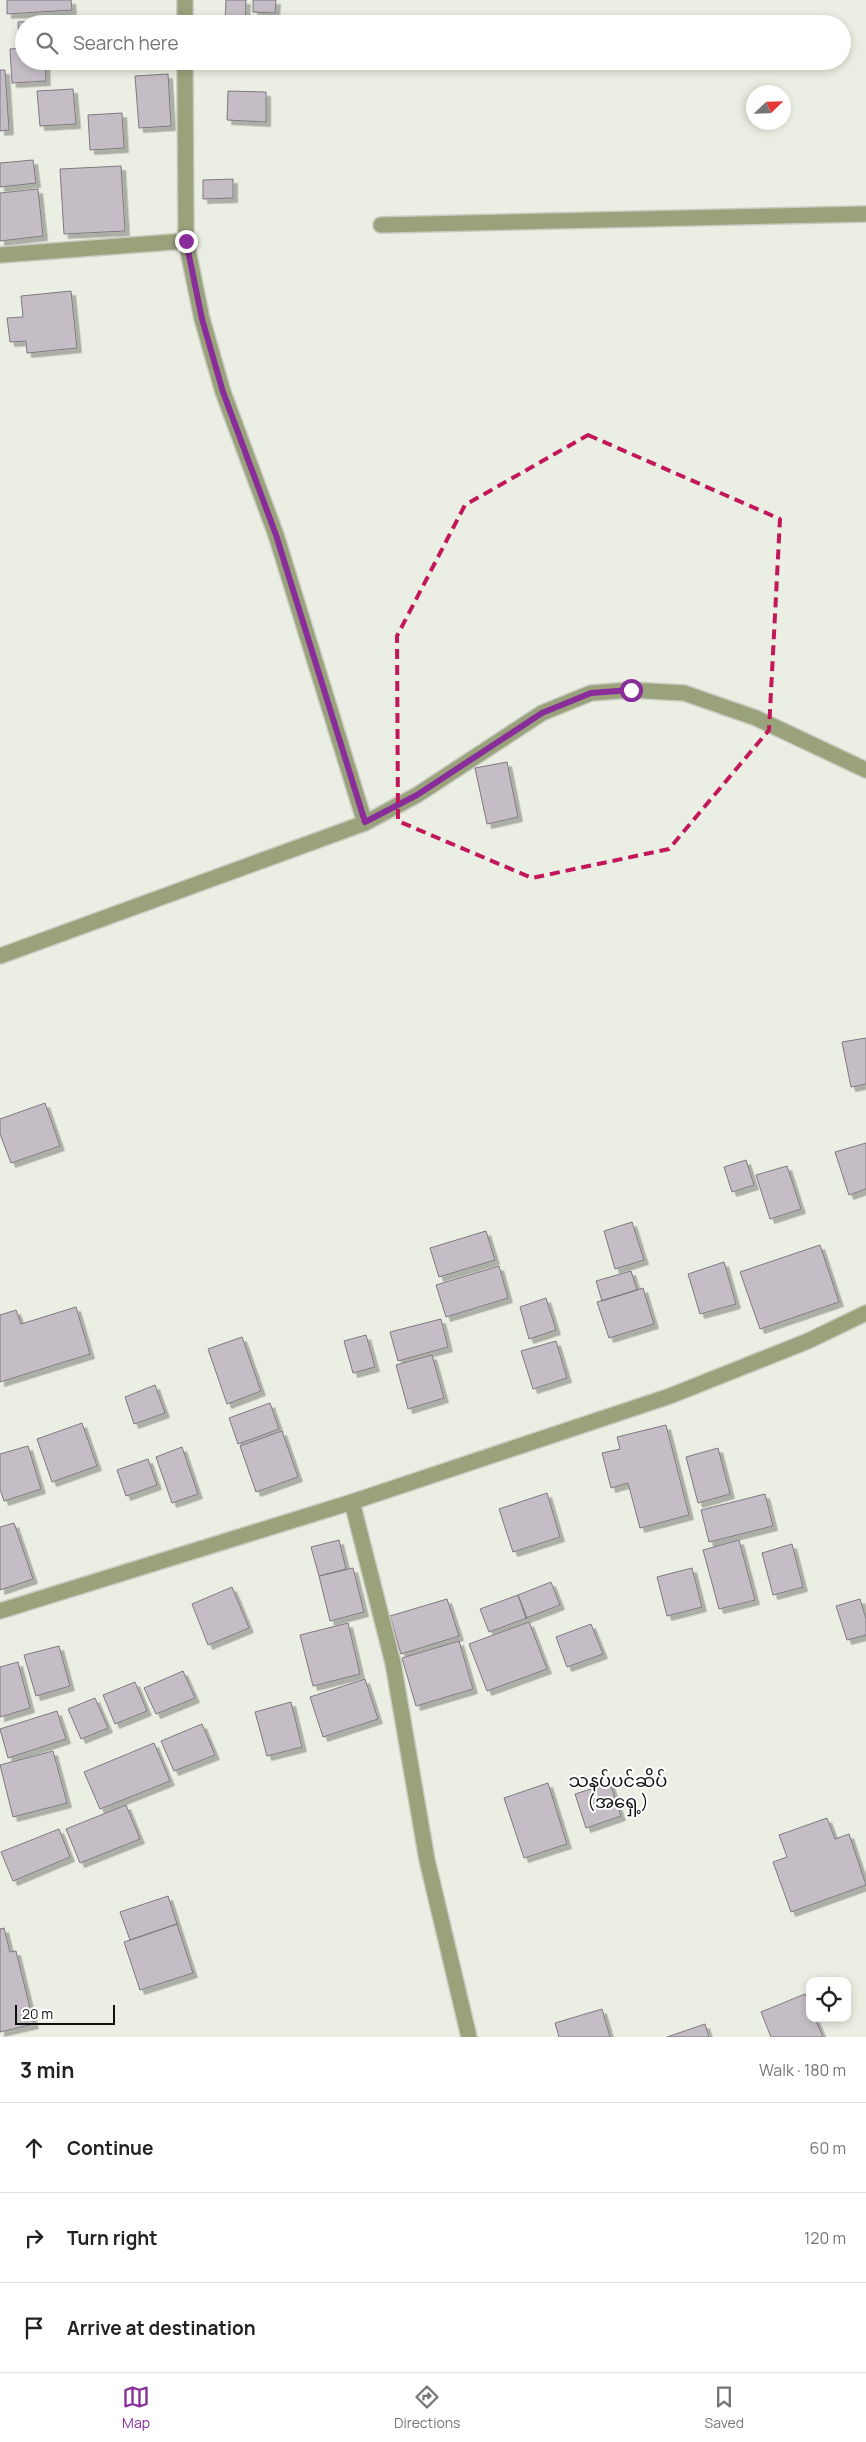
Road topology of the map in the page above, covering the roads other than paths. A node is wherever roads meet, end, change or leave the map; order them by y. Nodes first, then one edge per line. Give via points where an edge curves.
1 (185, 0) edge
2 (185, 15) edge
3 (185, 70) edge
4 (866, 214) edge
5 (381, 224) dead end
6 (186, 241) junction
7 (0, 255) edge
8 (866, 770) edge
9 (365, 822) junction
10 (0, 956) edge
11 (866, 1313) edge
12 (352, 1502) junction
13 (0, 1611) edge
14 (469, 2037) edge

1 - 2 street
3 - 6 street
4 - 5 street
6 - 7 street
6 - 9 street via 202,319 223,392 276,535
8 - 9 street via 756,718 684,694 631,690 591,693 542,713 417,795
9 - 10 street
11 - 12 street via 808,1341 670,1396
12 - 13 street
12 - 14 street via 393,1663 427,1860

